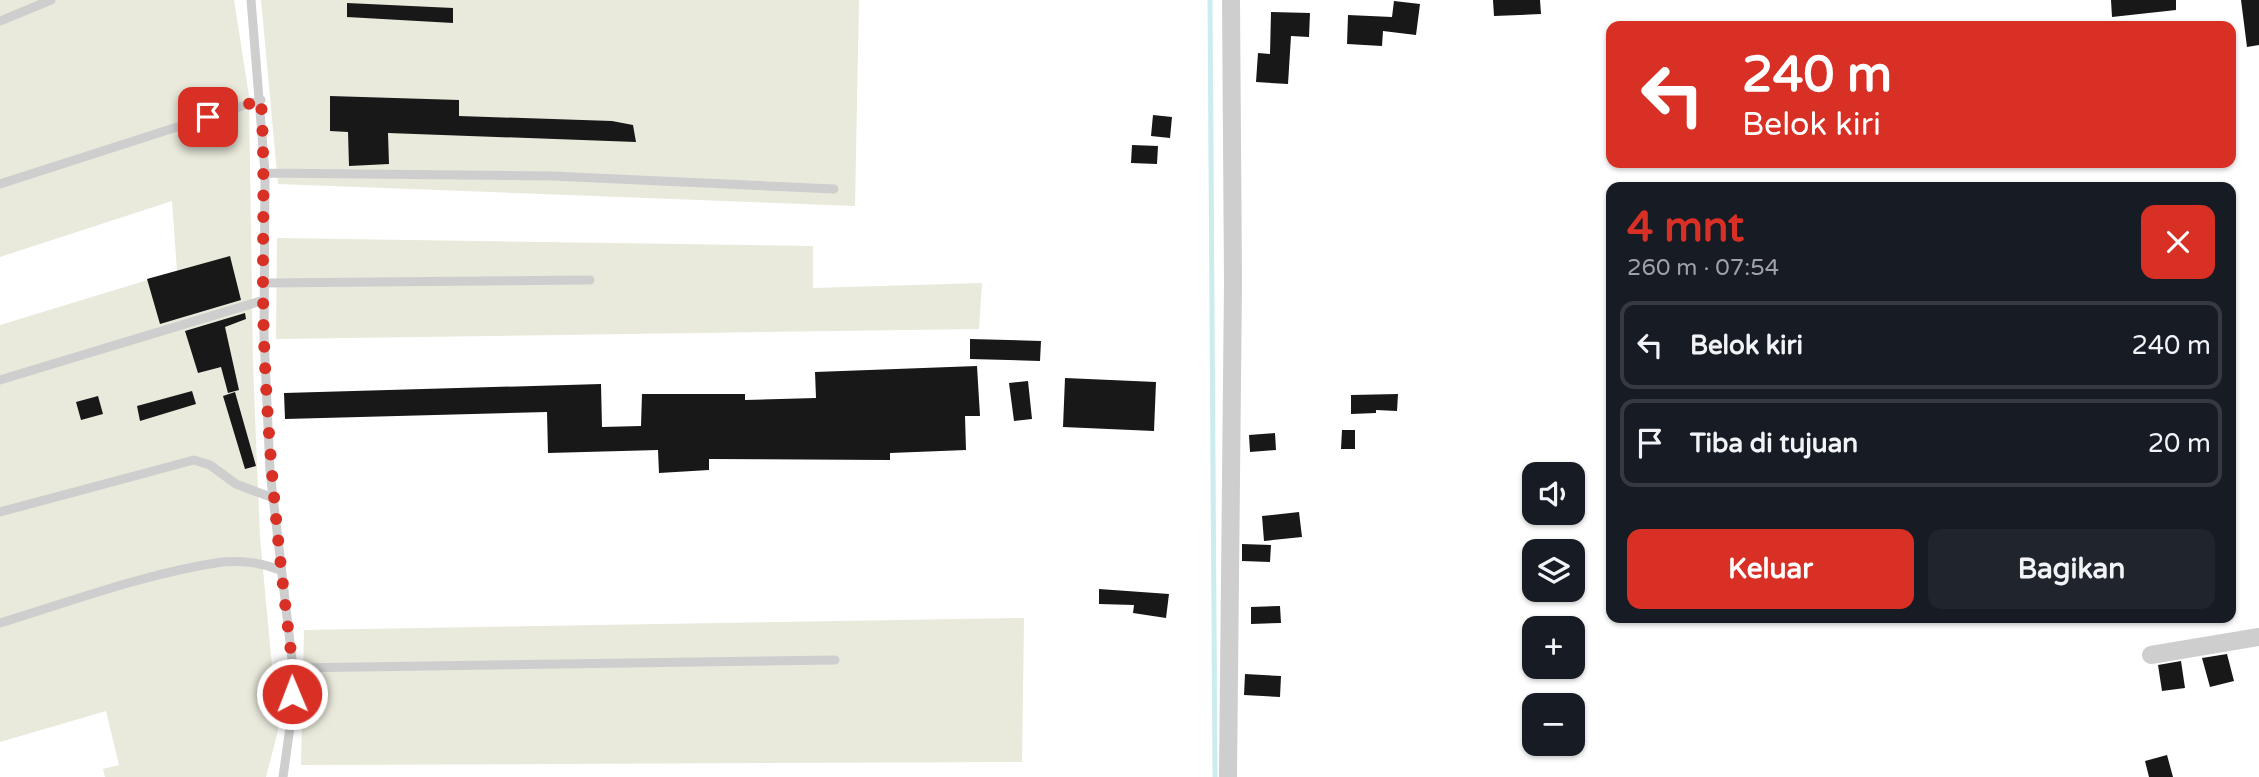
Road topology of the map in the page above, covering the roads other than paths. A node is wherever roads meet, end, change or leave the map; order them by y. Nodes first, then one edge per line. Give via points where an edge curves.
1 (51, 0) edge
2 (251, 0) edge
3 (1231, 0) edge
4 (0, 20) edge
5 (261, 100) junction
6 (265, 173) junction
7 (0, 184) edge
8 (834, 189) dead end
9 (590, 281) dead end
10 (265, 283) junction
11 (264, 300) junction
12 (0, 380) edge
13 (273, 498) junction
14 (0, 512) edge
15 (280, 570) junction
16 (0, 623) edge
17 (2259, 637) edge
18 (2151, 655) dead end
19 (835, 660) dead end
20 (293, 668) junction
21 (283, 777) edge
22 (1228, 777) edge

1 - 4 lane
2 - 5 lane
3 - 22 street
5 - 6 lane
5 - 7 lane
6 - 8 lane via 552,176
6 - 10 lane
9 - 10 lane
10 - 11 lane
11 - 12 lane
11 - 13 lane
13 - 14 lane via 194,460
13 - 15 lane
15 - 16 lane via 224,562
15 - 20 lane
17 - 18 street
19 - 20 lane
20 - 21 lane via 292,720

